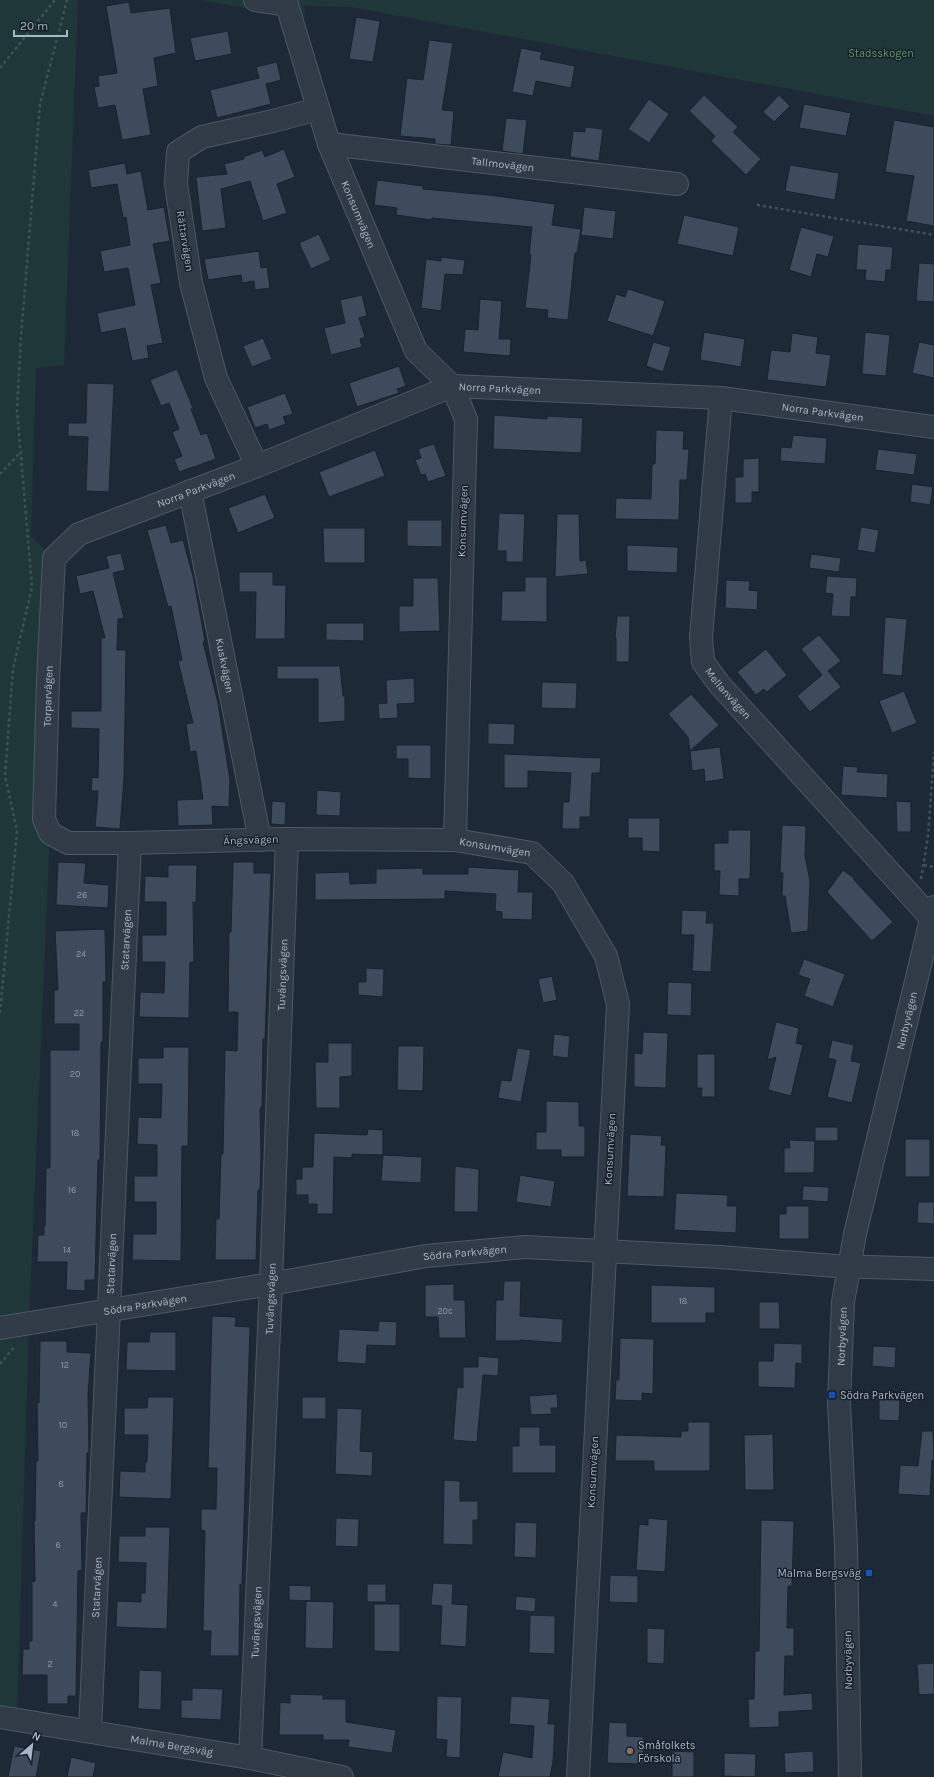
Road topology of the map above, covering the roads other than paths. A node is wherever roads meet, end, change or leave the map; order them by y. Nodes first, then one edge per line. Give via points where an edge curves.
1 (255, 0) edge
2 (318, 109) junction
3 (329, 144) junction
4 (677, 184) dead end
5 (452, 386) junction
6 (721, 398) junction
7 (934, 427) edge
8 (257, 466) junction
9 (190, 491) junction
10 (54, 558) joint
11 (50, 833) joint
12 (287, 839) junction
13 (260, 840) junction
14 (454, 840) junction
15 (130, 843) junction
16 (933, 913) edge
17 (605, 1250) junction
18 (848, 1267) junction
19 (934, 1269) edge
20 (271, 1284) junction
21 (109, 1310) junction
22 (0, 1328) edge
23 (0, 1717) edge
24 (90, 1731) junction
25 (250, 1758) junction
26 (342, 1777) edge
27 (578, 1777) edge
28 (850, 1777) edge

1 - 2 street, Konsumvägen via 287,5
2 - 3 street, Konsumvägen
2 - 8 street, Rättarvägen via 273,122 202,137 178,152 176,184 191,283 216,378
3 - 4 street, Tallmovägen
3 - 5 street, Konsumvägen via 416,351
5 - 6 street, Norra Parkvägen
5 - 8 street, Norra Parkvägen
5 - 14 street, Konsumvägen via 466,419
6 - 7 street, Norra Parkvägen
6 - 16 street, Mellanvägen via 701,637 703,662 729,695
8 - 9 street, Norra Parkvägen
9 - 10 street, Norra Parkvägen via 79,534
9 - 13 street, Kuskvägen
10 - 11 street, Torparvägen via 44,819
11 - 15 street, Ängsvägen via 68,843
12 - 13 street, Ängsvägen
12 - 14 street, Ängsvägen
12 - 20 street, Tuvängsvägen
13 - 15 street, Ängsvägen
14 - 17 street, Konsumvägen via 532,853 563,883 606,956 618,1004
15 - 21 street, Statarvägen
16 - 18 street, Norbyvägen
17 - 18 street, Södra Parkvägen
17 - 20 street, Södra Parkvägen via 526,1247 426,1256
17 - 27 street, Konsumvägen
18 - 19 street, Södra Parkvägen
18 - 28 street, Norbyvägen via 843,1302 839,1402 846,1546
20 - 21 street, Södra Parkvägen
20 - 25 street, Tuvängsvägen
21 - 22 street, Södra Parkvägen
21 - 24 street, Statarvägen
23 - 24 street, Malma Bergsväg
24 - 25 street, Malma Bergsväg
25 - 26 street, Malma Bergsväg

